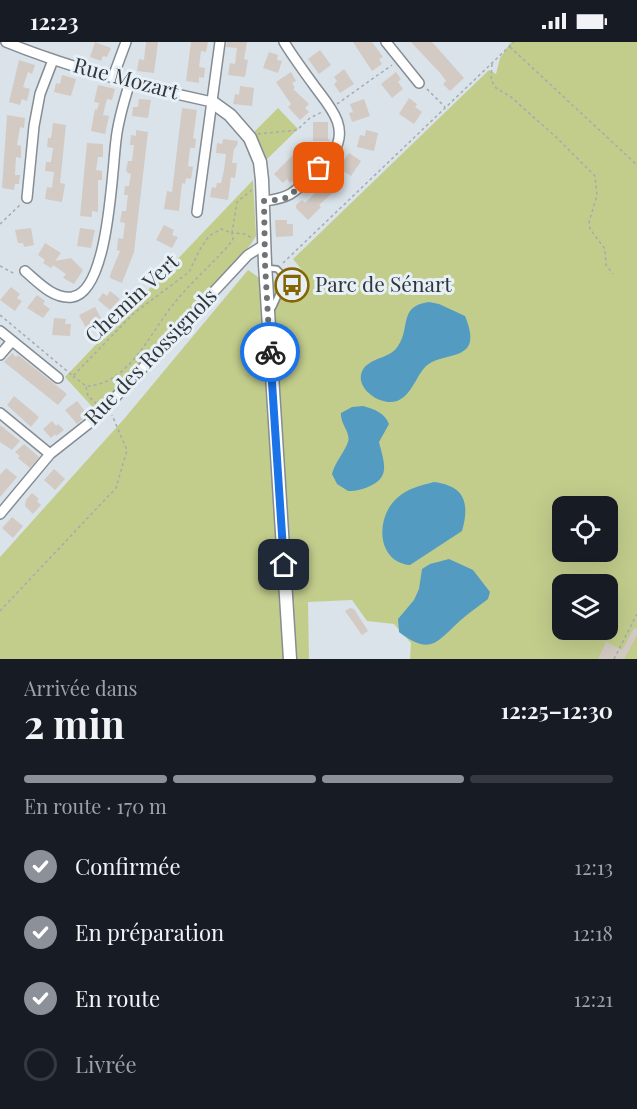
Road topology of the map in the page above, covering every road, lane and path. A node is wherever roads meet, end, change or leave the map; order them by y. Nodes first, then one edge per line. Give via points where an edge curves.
1 (6, 42) edge
2 (36, 42) edge
3 (126, 42) edge
4 (220, 42) edge
5 (285, 42) edge
6 (386, 42) edge
7 (514, 42) edge
8 (510, 46) junction
9 (32, 52) junction
10 (400, 59) junction
11 (53, 60) junction
12 (492, 63) junction
13 (113, 77) junction
14 (130, 82) junction
15 (419, 83) joint
16 (212, 102) junction
17 (332, 107) junction
18 (445, 107) junction
19 (249, 138) junction
20 (637, 165) edge
21 (262, 180) junction
22 (27, 198) joint
23 (264, 201) junction
24 (197, 212) dead end
25 (0, 224) edge
26 (232, 233) junction
27 (260, 242) junction
28 (248, 255) junction
29 (0, 266) edge
30 (269, 267) junction
31 (25, 271) joint
32 (613, 274) dead end
33 (0, 315) edge
34 (0, 331) edge
35 (12, 341) junction
36 (0, 355) edge
37 (73, 376) junction
38 (58, 378) dead end
39 (86, 386) junction
40 (106, 408) junction
41 (0, 413) edge
42 (50, 454) junction
43 (0, 514) edge
44 (0, 611) edge
45 (637, 614) edge
46 (290, 659) edge
47 (614, 659) edge

1 - 9 street, Rue Mozart
2 - 9 street
3 - 13 street
4 - 16 street
5 - 17 street
6 - 10 street
7 - 8 path
8 - 12 path
8 - 20 path
9 - 11 street, Rue Mozart
10 - 15 street
10 - 17 path
11 - 13 street, Rue Mozart
11 - 22 street via 40,94
12 - 18 path
12 - 32 path via 491,80 496,88 511,97 595,176 597,195 590,229 604,249 606,265
13 - 14 street, Rue Mozart
14 - 16 street, Rue Mozart
14 - 31 street via 116,138 111,200 94,279 85,291 63,297
15 - 18 path
16 - 19 street via 230,115
16 - 24 street
17 - 19 path via 297,130
17 - 23 street via 339,128 333,153 284,199
18 - 30 path
19 - 21 street via 260,162
21 - 23 street
21 - 26 path via 237,202
22 - 25 path
23 - 27 street
26 - 27 path
26 - 37 path, Chemin Vert via 221,229 209,236 189,272 133,314
26 - 39 path via 233,240 177,299 135,356 106,383
27 - 28 street, Rue des Rossignols
27 - 30 street
28 - 30 street
28 - 40 street, Rue des Rossignols
29 - 31 path via 15,274
30 - 46 street via 268,308
33 - 37 path
34 - 35 street
35 - 36 street
35 - 38 street
37 - 39 path
39 - 40 path via 88,396
40 - 42 street, Rue des Rossignols
40 - 44 path via 127,450 116,488
41 - 42 street
42 - 43 street, Rue des Rossignols
45 - 47 path

